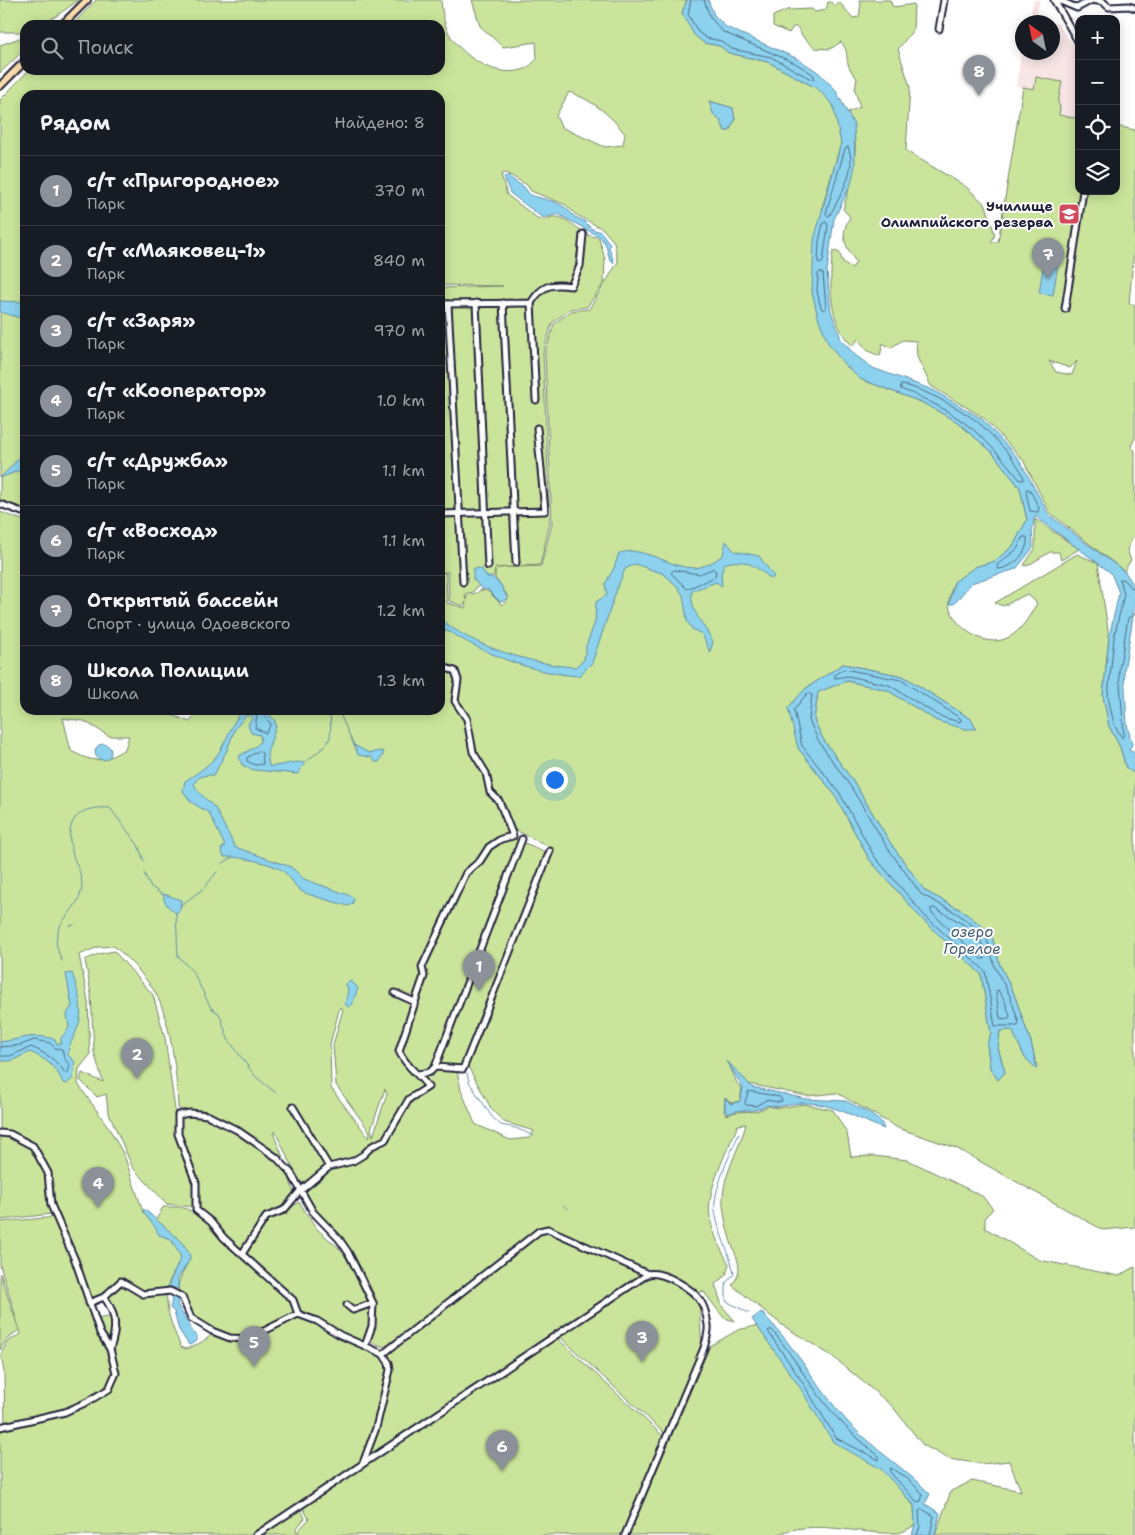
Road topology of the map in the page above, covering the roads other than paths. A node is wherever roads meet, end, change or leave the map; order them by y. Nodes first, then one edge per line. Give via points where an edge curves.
1 (87, 0) edge
2 (944, 0) edge
3 (1054, 0) edge
4 (1058, 0) edge
5 (1135, 8) edge
6 (67, 20) edge
7 (938, 28) dead end
8 (1075, 36) edge
9 (20, 67) edge
10 (0, 86) edge
11 (1082, 195) edge
12 (583, 234) dead end
13 (476, 303) junction
14 (503, 303) junction
15 (531, 303) junction
16 (448, 304) joint
17 (1065, 308) dead end
18 (536, 400) dead end
19 (537, 428) dead end
20 (0, 504) edge
21 (513, 510) junction
22 (20, 511) edge
23 (485, 511) junction
24 (458, 513) junction
25 (445, 514) edge
26 (516, 563) dead end
27 (488, 566) dead end
28 (463, 582) dead end
29 (445, 668) edge
30 (522, 839) dead end
31 (550, 851) dead end
32 (395, 993) dead end
33 (415, 1002) junction
34 (435, 1067) junction
35 (418, 1074) junction
36 (293, 1107) dead end
37 (0, 1132) edge
38 (330, 1167) junction
39 (300, 1192) junction
40 (242, 1254) junction
41 (648, 1274) junction
42 (104, 1297) junction
43 (89, 1303) junction
44 (373, 1303) junction
45 (347, 1305) dead end
46 (298, 1314) junction
47 (365, 1346) junction
48 (110, 1349) junction
49 (383, 1354) junction
50 (0, 1428) edge
51 (363, 1463) junction
52 (256, 1535) edge
53 (625, 1535) edge

1 - 6 main road
2 - 7 street
3 - 8 street
4 - 5 street via 1077,8 1092,0 1109,7
9 - 10 main road
11 - 17 street
12 - 15 street via 580,266 571,286 553,284 538,292
13 - 14 street
13 - 16 street
13 - 23 street
14 - 15 street
14 - 21 street
15 - 18 street
16 - 24 street
19 - 21 street via 544,510
20 - 22 street
21 - 23 street
21 - 26 street
23 - 24 street
23 - 27 street
24 - 25 street
24 - 28 street
29 - 33 street via 455,671 458,680 455,701 467,719 473,752 486,773 490,792 499,801 513,836 502,838 489,847 480,861 466,873 422,967 424,976
30 - 34 street
31 - 34 street via 463,1069
32 - 33 street
33 - 35 street via 399,1051 409,1069
34 - 35 street via 430,1072
35 - 38 street via 428,1087 409,1099 385,1140 353,1161
36 - 38 street
37 - 43 street via 33,1146 48,1173 51,1205
38 - 39 street
39 - 40 street via 284,1210 266,1217
39 - 40 street via 291,1173 276,1157 237,1130 207,1116 178,1115 178,1134 196,1183 196,1210
39 - 44 street via 317,1218 348,1252
40 - 46 street via 293,1300
41 - 49 street via 548,1228 539,1231
41 - 51 street
41 - 53 street via 670,1277 700,1300 709,1327 702,1356
42 - 43 street
42 - 46 street via 121,1281 143,1294 170,1291 182,1297 191,1318 230,1338 248,1339
42 - 48 street via 114,1312 114,1337
43 - 48 street
44 - 45 street via 352,1310
44 - 47 street via 372,1326
46 - 47 street
47 - 49 street
48 - 50 street via 116,1373 109,1389 65,1412
49 - 51 street via 390,1370 376,1428
51 - 52 street

